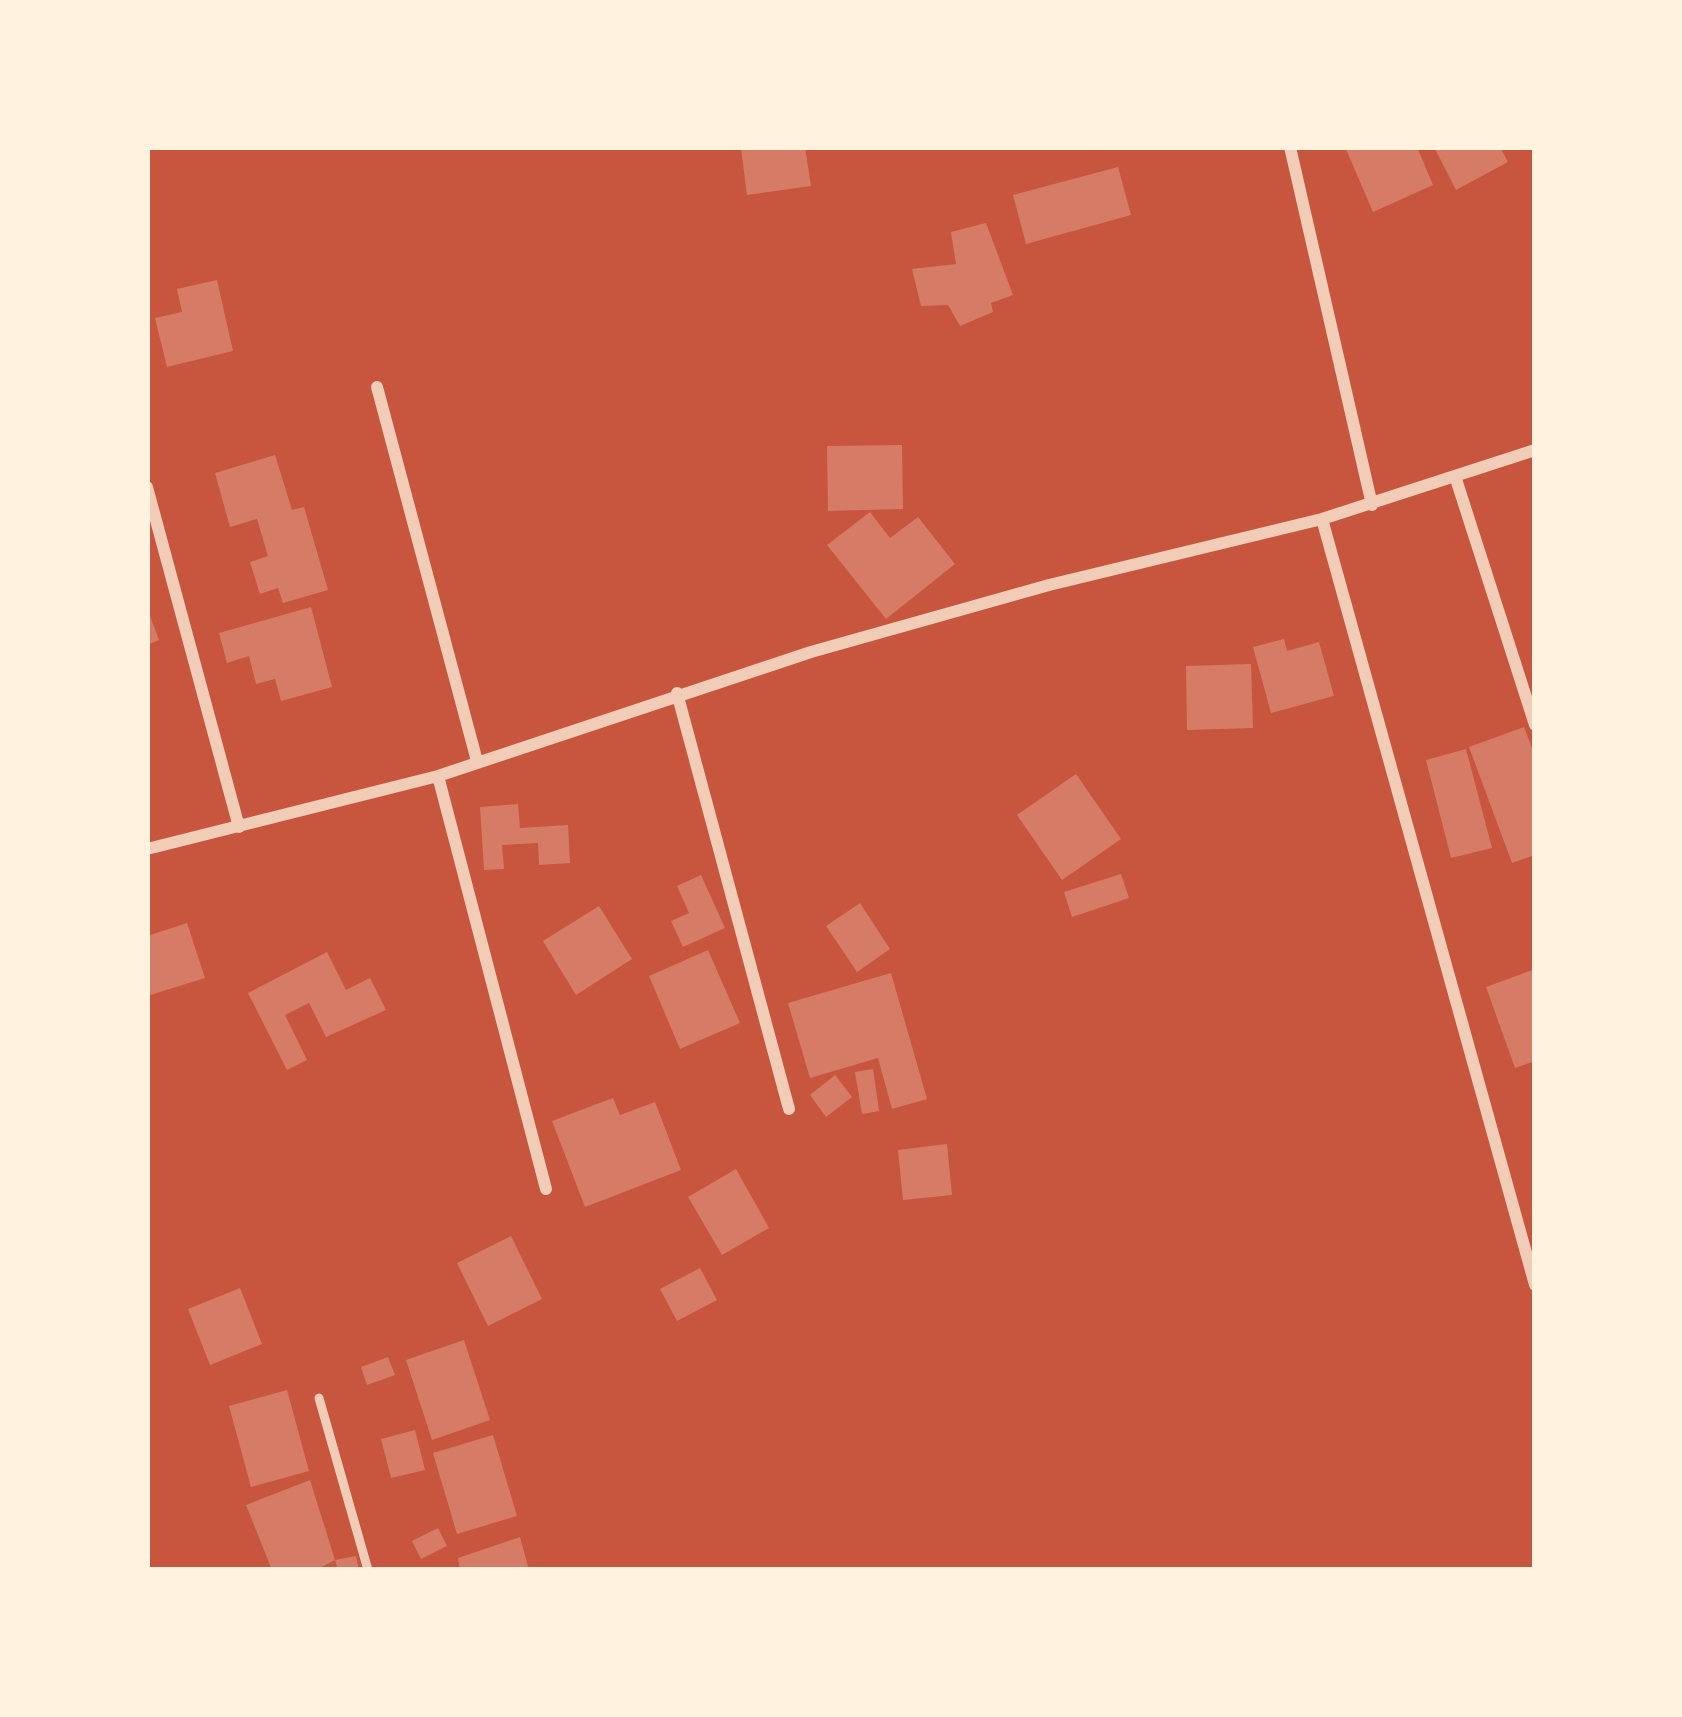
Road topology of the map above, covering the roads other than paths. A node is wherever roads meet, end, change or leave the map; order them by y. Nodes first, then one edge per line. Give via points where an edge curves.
1 (1290, 147) edge
2 (377, 386) dead end
3 (1535, 450) edge
4 (1455, 476) junction
5 (147, 487) edge
6 (1372, 505) junction
7 (1322, 519) junction
8 (677, 693) junction
9 (1535, 725) edge
10 (477, 761) junction
11 (438, 776) junction
12 (239, 827) junction
13 (147, 849) edge
14 (789, 1109) dead end
15 (546, 1189) dead end
16 (1535, 1286) edge
17 (319, 1398) dead end
18 (368, 1570) edge

1 - 6 street
2 - 10 street
3 - 4 street
4 - 6 street
4 - 9 street
5 - 12 street
6 - 7 street
7 - 8 street via 1049,585
7 - 16 street
8 - 10 street
8 - 14 street
10 - 11 street
11 - 12 street
11 - 15 street
12 - 13 street
17 - 18 lane

